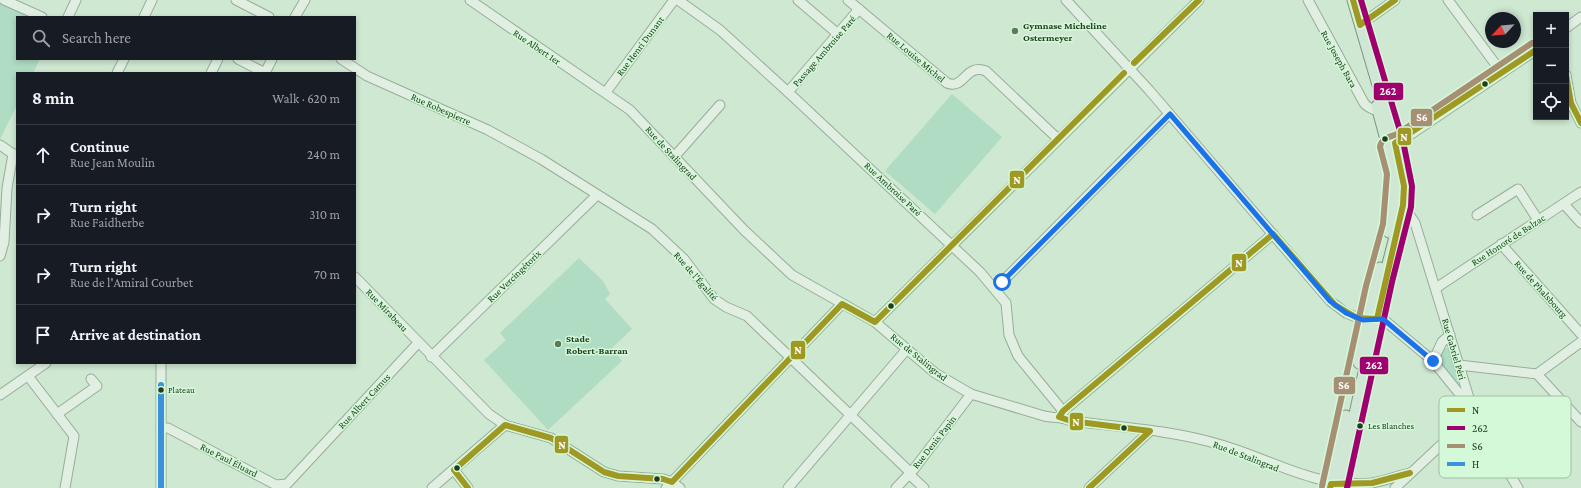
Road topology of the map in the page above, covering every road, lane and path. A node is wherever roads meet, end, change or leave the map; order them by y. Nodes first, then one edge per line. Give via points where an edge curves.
1 (4, 0) edge
2 (76, 0) edge
3 (152, 0) edge
4 (236, 0) edge
5 (304, 0) edge
6 (470, 0) edge
7 (674, 0) edge
8 (678, 0) edge
9 (798, 0) edge
10 (848, 0) edge
11 (1066, 0) edge
12 (1199, 0) edge
13 (1308, 0) edge
14 (1346, 0) edge
15 (1353, 0) edge
16 (1395, 0) edge
17 (1448, 0) edge
18 (859, 10) junction
19 (40, 16) edge
20 (68, 16) edge
21 (144, 16) edge
22 (267, 16) edge
23 (296, 16) edge
24 (1581, 18) edge
25 (1360, 25) junction
26 (1569, 26) edge
27 (838, 34) junction
28 (1533, 52) edge
29 (124, 60) edge
30 (218, 60) edge
31 (240, 60) edge
32 (272, 60) edge
33 (343, 60) edge
34 (1129, 68) junction
35 (118, 72) edge
36 (212, 72) edge
37 (263, 72) edge
38 (266, 72) edge
39 (1502, 73) junction
40 (1568, 84) edge
41 (606, 92) junction
42 (788, 92) junction
43 (720, 105) dead end
44 (1378, 111) junction
45 (1170, 114) junction
46 (1388, 118) junction
47 (1581, 122) edge
48 (1058, 139) junction
49 (0, 145) edge
50 (1392, 145) junction
51 (15, 154) edge
52 (675, 156) junction
53 (541, 159) joint
54 (1581, 192) edge
55 (597, 195) junction
56 (1399, 202) junction
57 (1564, 204) junction
58 (1478, 215) dead end
59 (1538, 220) junction
60 (1581, 223) edge
61 (1273, 234) junction
62 (1502, 244) junction
63 (951, 245) junction
64 (0, 256) edge
65 (356, 278) edge
66 (994, 287) junction
67 (1436, 288) junction
68 (842, 304) junction
69 (1372, 320) junction
70 (875, 322) junction
71 (1581, 334) edge
72 (1450, 335) junction
73 (418, 342) junction
74 (1581, 342) edge
75 (907, 349) junction
76 (431, 357) junction
77 (790, 358) junction
78 (1433, 361) junction
79 (45, 364) edge
80 (161, 364) edge
81 (1459, 365) junction
82 (1537, 374) junction
83 (28, 376) junction
84 (91, 379) dead end
85 (971, 394) junction
86 (0, 395) edge
87 (1466, 396) edge
88 (1468, 396) edge
89 (1557, 396) edge
90 (1571, 411) edge
91 (57, 414) junction
92 (1061, 414) junction
93 (850, 415) junction
94 (1581, 422) edge
95 (505, 425) junction
96 (161, 428) junction
97 (1150, 431) junction
98 (1439, 446) edge
99 (310, 459) joint
100 (454, 470) junction
101 (910, 473) junction
102 (1410, 473) junction
103 (1512, 478) edge
104 (669, 485) edge
105 (1335, 486) edge
106 (65, 488) edge
107 (161, 488) edge
108 (432, 488) edge
109 (468, 488) edge
110 (680, 488) edge
111 (788, 488) edge
112 (896, 488) edge
113 (924, 488) edge
114 (1089, 488) edge
115 (1395, 488) edge
116 (1518, 488) edge

1 - 19 street
2 - 20 street
3 - 21 street
4 - 22 street
5 - 23 street
6 - 41 street, Rue Albert 1er
7 - 41 street, Rue Henri Dunant
8 - 42 street, Rue Ambroise Paré via 720,30
9 - 27 street
10 - 18 street, Rue Louise Michel
11 - 34 street
12 - 34 street
13 - 44 street, Rue Joseph Bara via 1367,108
14 - 44 main road
15 - 25 main road
16 - 25 street
17 - 39 street
18 - 27 street, Passage Ambroise Paré
18 - 48 street, Rue Louise Michel via 947,83 958,84 975,69 986,71
24 - 26 street
25 - 46 main road
27 - 42 street, Passage Ambroise Paré
28 - 39 street
29 - 35 street
30 - 36 street
31 - 37 street
32 - 38 street
33 - 53 street, Rue Robespierre via 367,76 488,130
34 - 45 street
34 - 48 street
39 - 50 street
40 - 47 street via 1571,104
41 - 52 street, Rue de Stalingrad via 630,110
42 - 63 street, Rue Ambroise Paré
43 - 52 street
44 - 46 street, Rue Joseph Bara
44 - 50 main road
45 - 61 street
45 - 66 street via 1002,282
46 - 50 main road
48 - 63 street
49 - 51 street
50 - 56 main road via 1404,186
51 - 64 street via 7,188 4,242
52 - 68 street, Rue de Stalingrad via 771,257 792,275
53 - 55 street, Rue de l'Égalité
54 - 57 street, Rue Honoré de Balzac
55 - 76 street, Rue Vercingétorix
55 - 77 street, Rue de l'Égalité via 652,229 684,259 714,299 747,316
56 - 67 street, Rue Gabriel Péri via 1416,223
56 - 69 main road
57 - 59 street, Rue Honoré de Balzac
57 - 60 street
58 - 59 street via 1518,189
59 - 62 street, Rue Honoré de Balzac
61 - 69 street via 1330,301 1346,313 1363,320
61 - 92 street
62 - 67 street, Rue Honoré de Balzac
62 - 71 street, Rue de Phalsbourg
63 - 66 street, Rue Ambroise Paré
63 - 70 street
65 - 73 street, Rue Mirabeau
66 - 92 street, Rue Ambroise Paré via 1006,304 1009,334 1018,356
67 - 72 street, Rue Gabriel Péri
68 - 70 street, Rue de Stalingrad
68 - 77 street
69 - 78 street via 1383,319
69 - 105 main road via 1351,428
70 - 75 street, Rue de Stalingrad
72 - 78 street via 1442,342
72 - 81 street, Rue Gabriel Péri
73 - 76 street, Rue Mirabeau
73 - 99 street, Rue Albert Camus
74 - 82 street
75 - 85 street, Rue de Stalingrad via 935,373
75 - 93 street
76 - 95 street, Rue Mirabeau via 488,414
77 - 93 street, Rue de l'Égalité
77 - 104 street
78 - 87 street via 1458,392
79 - 83 street
80 - 96 street
81 - 82 street
81 - 88 street, Rue Gabriel Péri
82 - 89 street
83 - 86 street
83 - 91 street
84 - 91 street via 97,386
85 - 92 street, Rue de Stalingrad via 1044,416 1054,418
85 - 101 street, Rue Denis Papin
90 - 94 street
91 - 106 street via 74,436
92 - 97 street, Rue de Stalingrad via 1071,421
93 - 101 street, Rue de l'Égalité
93 - 111 street
95 - 100 street
95 - 104 street, Rue Mirabeau via 551,438 604,472 618,476 663,479
96 - 99 street, Rue Paul Éluard via 168,428 276,485 287,484
96 - 107 street
97 - 105 street, Rue de Stalingrad via 1181,434 1218,444 1298,476
97 - 114 street
98 - 102 street
100 - 108 street
100 - 109 street
101 - 112 street, Rue Denis Papin
101 - 113 street, Rue de l'Égalité
102 - 105 street, Rue de Stalingrad via 1372,483
102 - 115 street
103 - 116 street, Rue Gabriel Péri
104 - 110 street

